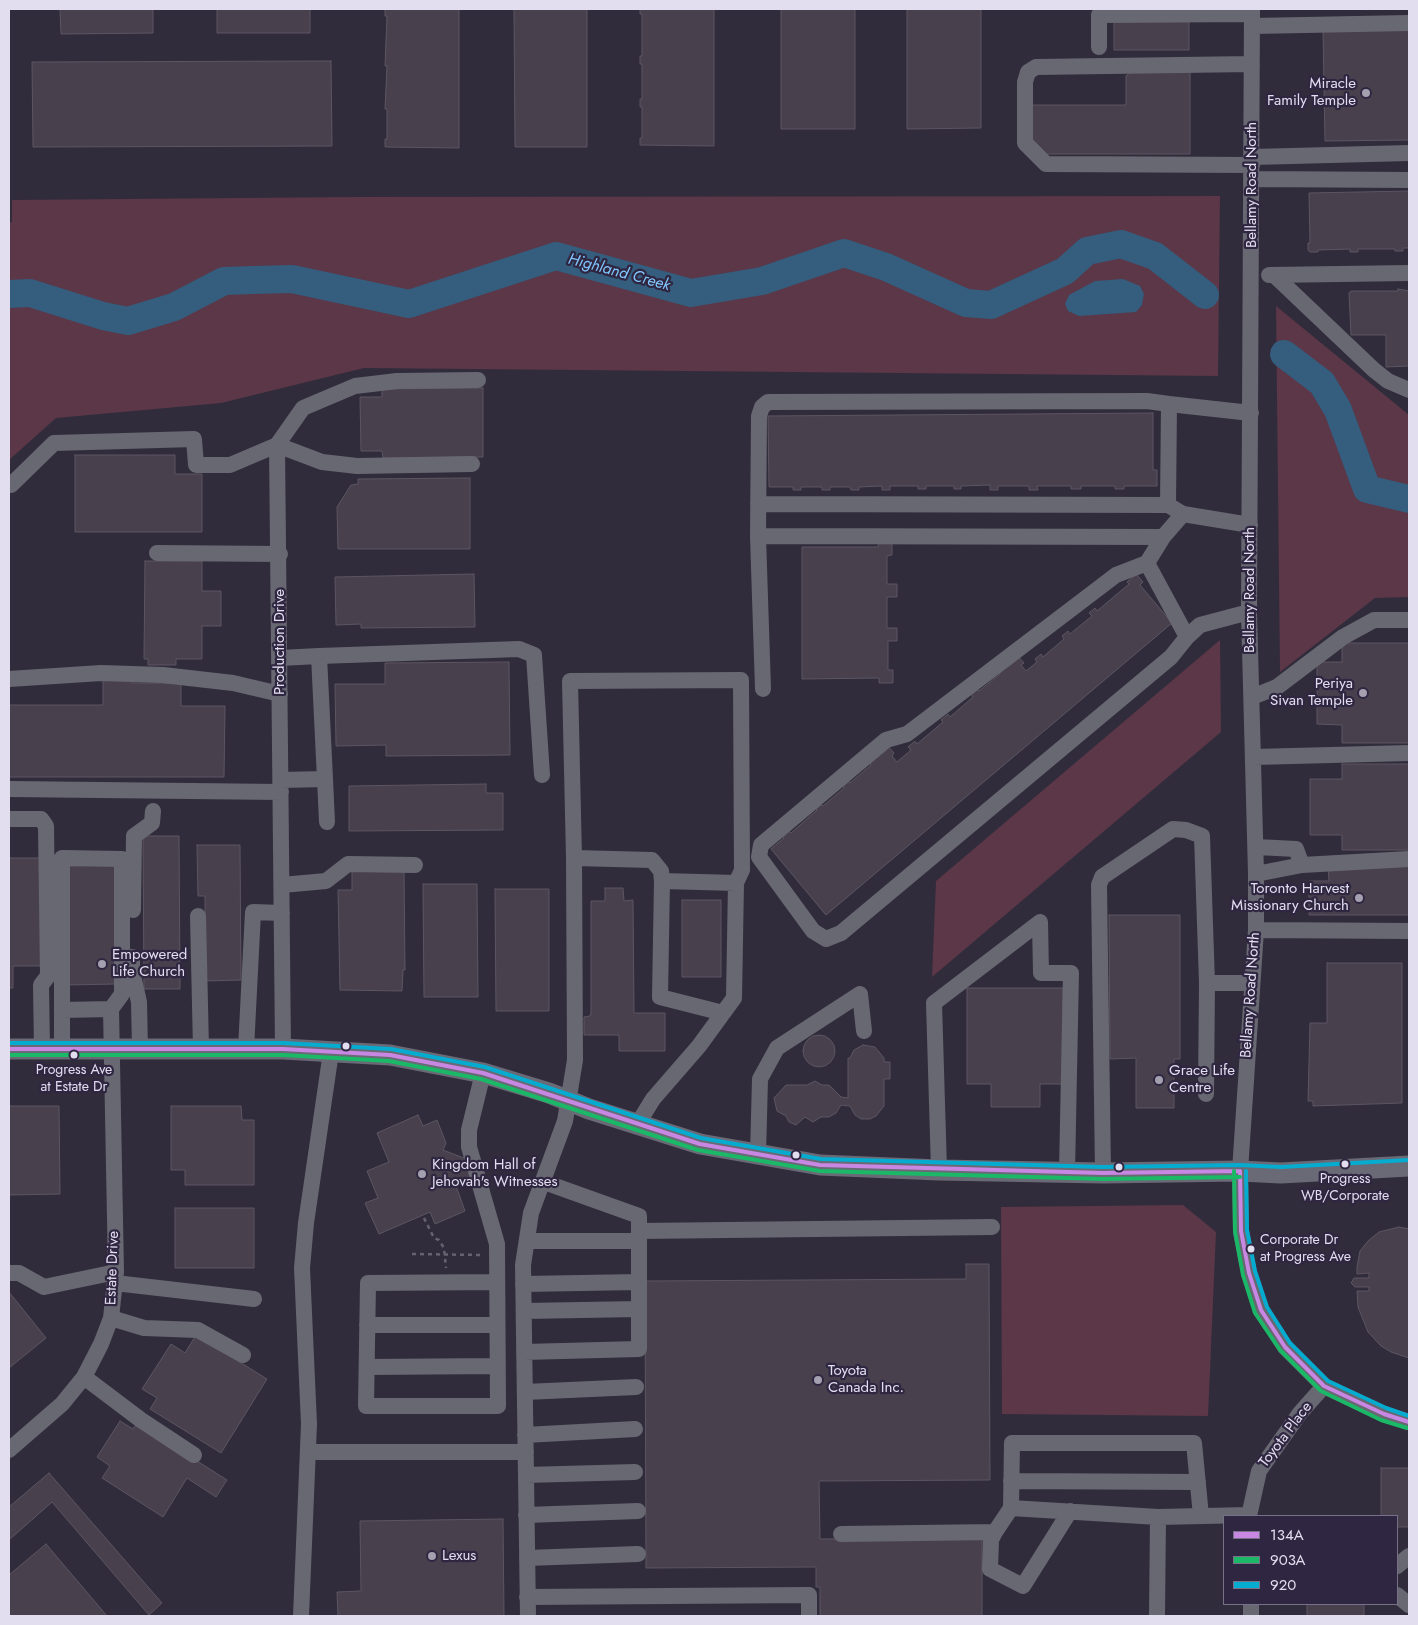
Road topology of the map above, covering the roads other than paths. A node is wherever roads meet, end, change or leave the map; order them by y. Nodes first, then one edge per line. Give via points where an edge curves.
1 (1252, 16) edge
2 (1409, 23) edge
3 (1098, 47) dead end
4 (1252, 64) junction
5 (1409, 153) edge
6 (1252, 167) junction
7 (1409, 180) edge
8 (1409, 273) edge
9 (1274, 275) junction
10 (1251, 276) junction
11 (478, 380) dead end
12 (1409, 390) edge
13 (1169, 404) junction
14 (1250, 413) junction
15 (278, 445) junction
16 (472, 464) dead end
17 (10, 485) dead end
18 (758, 504) junction
19 (1168, 505) junction
20 (1183, 514) junction
21 (1250, 525) junction
22 (758, 536) junction
23 (1163, 537) junction
24 (157, 553) dead end
25 (280, 554) junction
26 (1147, 563) junction
27 (1249, 612) junction
28 (1409, 620) edge
29 (1187, 637) junction
30 (320, 656) junction
31 (280, 658) junction
32 (9, 679) edge
33 (763, 688) dead end
34 (280, 694) junction
35 (1252, 697) junction
36 (1409, 753) edge
37 (1254, 757) junction
38 (542, 775) dead end
39 (325, 779) junction
40 (281, 786) junction
41 (9, 789) edge
42 (153, 811) dead end
43 (9, 819) edge
44 (327, 822) dead end
45 (1257, 847) junction
46 (574, 858) junction
47 (1409, 859) edge
48 (414, 865) dead end
49 (1302, 865) junction
50 (1256, 874) junction
51 (662, 880) junction
52 (736, 882) junction
53 (282, 885) junction
54 (282, 913) junction
55 (198, 916) dead end
56 (1256, 930) junction
57 (1409, 931) edge
58 (1207, 983) junction
59 (1252, 984) junction
60 (111, 1009) junction
61 (62, 1010) junction
62 (723, 1013) junction
63 (864, 1031) dead end
64 (9, 1048) edge
65 (52, 1049) junction
66 (113, 1049) junction
67 (140, 1049) junction
68 (201, 1049) junction
69 (246, 1049) junction
70 (283, 1049) junction
71 (331, 1052) junction
72 (483, 1073) junction
73 (1206, 1094) dead end
74 (570, 1101) junction
75 (637, 1125) junction
76 (758, 1155) junction
77 (1409, 1166) edge
78 (939, 1170) junction
79 (1240, 1171) junction
80 (1067, 1172) junction
81 (1103, 1173) junction
82 (544, 1182) junction
83 (992, 1227) dead end
84 (639, 1236) junction
85 (527, 1241) junction
86 (9, 1273) edge
87 (115, 1278) junction
88 (497, 1282) junction
89 (639, 1282) junction
90 (524, 1284) junction
91 (254, 1299) dead end
92 (639, 1309) junction
93 (524, 1311) junction
94 (111, 1318) junction
95 (367, 1325) junction
96 (497, 1325) junction
97 (524, 1352) junction
98 (243, 1355) dead end
99 (497, 1366) junction
100 (367, 1367) junction
101 (84, 1377) junction
102 (1324, 1386) junction
103 (636, 1387) dead end
104 (525, 1392) junction
105 (1409, 1422) edge
106 (635, 1429) dead end
107 (525, 1435) junction
108 (9, 1450) edge
109 (308, 1452) junction
110 (526, 1452) junction
111 (194, 1455) dead end
112 (635, 1472) dead end
113 (526, 1475) junction
114 (1011, 1481) junction
115 (1198, 1482) junction
116 (1010, 1508) junction
117 (638, 1511) dead end
118 (1070, 1511) junction
119 (526, 1515) junction
120 (1249, 1515) edge
121 (1201, 1516) junction
122 (1223, 1516) edge
123 (1158, 1517) junction
124 (995, 1532) junction
125 (841, 1534) dead end
126 (638, 1554) dead end
127 (1409, 1556) edge
128 (527, 1558) junction
129 (1398, 1565) edge
130 (1398, 1596) edge
131 (528, 1597) junction
132 (1409, 1605) edge
133 (301, 1616) edge
134 (528, 1616) edge
135 (809, 1616) edge
136 (1157, 1616) edge

1 - 2 street
1 - 3 street via 1099,15
1 - 4 street, Bellamy Road North
4 - 6 street, Bellamy Road North
4 - 6 street via 1036,66 1026,77 1025,143 1046,164
5 - 6 street
6 - 7 street
6 - 10 street, Bellamy Road North
8 - 9 street
9 - 10 street
9 - 12 street via 1374,370 1388,381
10 - 14 street, Bellamy Road North
11 - 15 street via 397,381 355,386 303,408
13 - 14 street
13 - 18 street via 1147,401 768,402 759,416
13 - 19 street
14 - 21 street, Bellamy Road North
15 - 16 street via 322,462 357,466
15 - 17 street via 230,465 196,465 194,439 54,443
15 - 25 street, Production Drive
18 - 19 street
18 - 22 street
19 - 20 street
20 - 21 street
20 - 23 street
21 - 27 street, Bellamy Road North
22 - 23 street
22 - 33 street
23 - 26 street
24 - 25 street
25 - 31 street, Production Drive
26 - 29 street
26 - 29 street via 1116,575 907,734 886,740 761,844 759,857 813,931 826,940 841,933 1171,657
27 - 29 street via 1200,625
27 - 35 street, Bellamy Road North
28 - 35 street via 1374,620 1343,637 1277,687
30 - 31 street
30 - 38 street via 518,648 534,654
30 - 39 street
31 - 34 street, Production Drive
32 - 34 street via 101,673 163,675 232,683
34 - 40 street, Production Drive
35 - 37 street, Bellamy Road North
36 - 37 street
37 - 45 street, Bellamy Road North
39 - 40 street
39 - 44 street
40 - 41 street
40 - 53 street, Production Drive
42 - 67 street via 152,824 134,836 132,971 139,1002
43 - 65 street via 41,819 46,826 48,976 41,985
45 - 49 street via 1296,849
45 - 50 street, Bellamy Road North
46 - 51 street via 652,860 661,871
46 - 52 street via 570,681 741,680 742,870
46 - 74 street via 575,1060
47 - 49 street
48 - 53 street via 348,864 326,881
49 - 50 street
50 - 56 street, Bellamy Road North
51 - 52 street
51 - 62 street via 660,997
52 - 62 street via 734,998
53 - 54 street, Production Drive
54 - 69 street via 252,912
54 - 70 street, Production Drive
55 - 68 street
56 - 57 street
56 - 59 street, Bellamy Road North
58 - 59 street
58 - 73 street
58 - 81 street via 1202,836 1173,829 1102,877 1100,885
59 - 79 street, Bellamy Road North
60 - 61 street
60 - 61 street via 122,994 122,859 62,858
60 - 66 street, Estate Drive
61 - 65 street
62 - 75 street via 653,1099
63 - 76 street via 860,994 777,1048 760,1079
64 - 65 main road
65 - 66 main road
66 - 67 main road
66 - 87 street, Estate Drive
67 - 68 main road
68 - 69 main road
69 - 70 main road
70 - 71 main road
71 - 72 main road via 390,1055
71 - 109 street via 302,1268
72 - 74 main road
72 - 88 street via 469,1130 469,1146 497,1244
74 - 75 main road
74 - 82 street
75 - 76 main road via 700,1144
76 - 78 main road via 820,1165
77 - 79 main road via 1281,1173
78 - 80 main road
78 - 80 street via 934,1003 1040,922 1041,973 1071,973
79 - 81 main road
79 - 102 street, Bellamy Road North via 1241,1231 1260,1310 1285,1347
80 - 81 main road
82 - 84 street via 639,1216
82 - 85 street via 531,1213
83 - 84 street
84 - 85 street
84 - 89 street
85 - 90 street
86 - 87 street via 19,1274 44,1287
87 - 91 street
87 - 94 street, Estate Drive
88 - 95 street via 368,1283
88 - 96 street
89 - 90 street
89 - 92 street
90 - 93 street
92 - 93 street
92 - 97 street via 639,1349
93 - 97 street
94 - 98 street via 144,1328 198,1330
94 - 101 street, Estate Drive
95 - 96 street
95 - 100 street
96 - 99 street
97 - 104 street
99 - 100 street
99 - 100 street via 498,1406 366,1406
101 - 108 street, Estate Drive via 62,1404
101 - 111 street
102 - 105 street, Bellamy Road North
102 - 120 street, Toyota Place via 1259,1470
103 - 104 street
104 - 107 street
106 - 107 street
107 - 110 street
109 - 110 street
109 - 133 street
110 - 113 street
112 - 113 street
113 - 119 street
114 - 115 street
114 - 115 street via 1012,1443 1194,1443
114 - 116 street
115 - 121 street
116 - 118 street
116 - 124 street
117 - 119 street
118 - 123 street
118 - 124 street via 1023,1586 990,1569 991,1540
119 - 128 street
121 - 122 street
121 - 123 street
123 - 136 street
124 - 125 street
126 - 128 street
127 - 129 street
128 - 131 street
130 - 132 street
131 - 134 street
131 - 135 street via 808,1595

